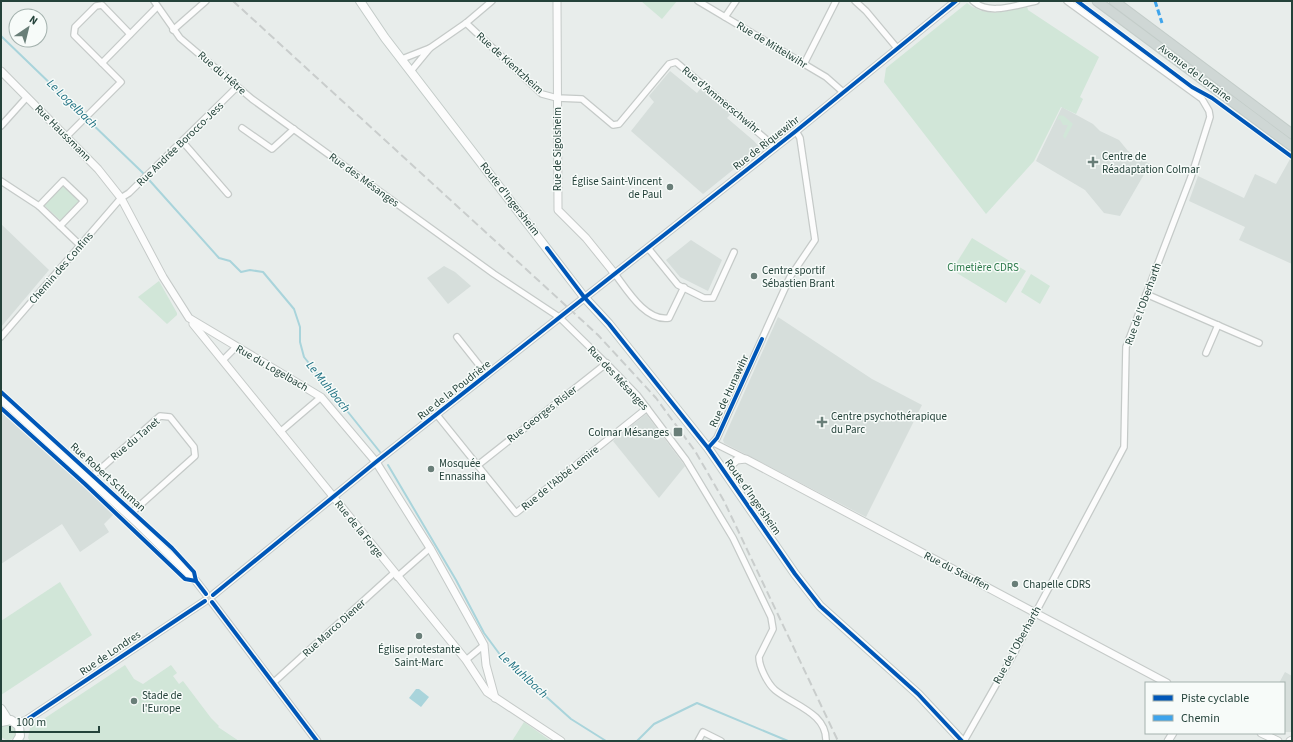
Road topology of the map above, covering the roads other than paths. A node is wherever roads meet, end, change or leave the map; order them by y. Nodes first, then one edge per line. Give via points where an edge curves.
1 (154, 1) edge
2 (206, 1) edge
3 (360, 1) edge
4 (492, 1) edge
5 (557, 1) edge
6 (698, 1) edge
7 (736, 1) edge
8 (836, 1) edge
9 (855, 1) edge
10 (956, 1) edge
11 (973, 1) edge
12 (1036, 1) edge
13 (1067, 1) edge
14 (1097, 1) edge
15 (1114, 1) edge
16 (157, 7) junction
17 (726, 17) junction
18 (466, 23) junction
19 (173, 30) junction
20 (130, 34) junction
21 (430, 48) junction
22 (897, 48) junction
23 (402, 59) junction
24 (102, 63) junction
25 (804, 64) junction
26 (1, 72) edge
27 (412, 72) junction
28 (237, 87) junction
29 (843, 92) junction
30 (27, 97) junction
31 (557, 98) junction
32 (273, 114) joint
33 (1, 126) edge
34 (242, 128) dead end
35 (294, 129) junction
36 (796, 131) junction
37 (1292, 134) edge
38 (66, 137) junction
39 (182, 141) junction
40 (1292, 146) edge
41 (775, 147) junction
42 (1, 181) edge
43 (228, 194) dead end
44 (121, 198) junction
45 (39, 206) junction
46 (60, 226) junction
47 (81, 246) junction
48 (648, 248) junction
49 (734, 252) dead end
50 (615, 274) junction
51 (684, 287) junction
52 (1146, 294) junction
53 (584, 297) junction
54 (559, 317) junction
55 (189, 318) junction
56 (1218, 325) junction
57 (1, 337) edge
58 (457, 337) dead end
59 (1259, 343) dead end
60 (235, 348) junction
61 (1206, 353) dead end
62 (223, 360) junction
63 (607, 363) junction
64 (487, 376) junction
65 (321, 397) junction
66 (1, 399) edge
67 (647, 408) junction
68 (437, 415) junction
69 (280, 432) junction
70 (711, 445) junction
71 (746, 459) junction
72 (376, 462) junction
73 (478, 465) junction
74 (724, 471) junction
75 (89, 479) junction
76 (334, 497) junction
77 (129, 515) junction
78 (430, 548) junction
79 (395, 575) junction
80 (209, 598) junction
81 (1035, 612) junction
82 (484, 645) junction
83 (466, 660) junction
84 (274, 682) junction
85 (1165, 682) edge
86 (495, 698) junction
87 (1, 709) edge
88 (11, 723) edge
89 (1263, 734) edge
90 (826, 738) edge
91 (20, 740) edge
92 (1273, 740) edge
93 (317, 741) edge
94 (561, 741) edge
95 (698, 741) edge
96 (721, 741) edge
97 (963, 741) edge

1 - 16 street, Rue du Hêtre
2 - 19 street
3 - 23 main road, Route d'Ingersheim
4 - 18 street
5 - 31 street, Rue de Sigolsheim
6 - 17 street, Rue de Mittelwihr
7 - 17 street
8 - 25 street
9 - 22 street
10 - 22 street, Rue de Riquewihr
11 - 12 street via 978,6 990,10
13 - 52 street, Rue de l'Oberharth via 1202,99 1209,111 1208,126 1193,170
14 - 40 main road, Avenue de Lorraine
15 - 37 main road, Avenue de Lorraine
16 - 19 street, Rue du Hêtre
16 - 20 street
17 - 25 street, Rue de Mittelwihr
18 - 21 street
18 - 31 street, Rue de Kientzheim via 542,94
19 - 28 street, Rue du Hêtre
20 - 24 street
20 - 24 street via 102,5 96,6 75,27 74,35
21 - 23 street
21 - 27 street
22 - 29 street, Rue de Riquewihr
23 - 27 main road, Route d'Ingersheim
24 - 38 street via 121,82
25 - 29 street, Rue de Mittelwihr via 826,77
26 - 30 street, Rue Haussmann
27 - 53 main road, Route d'Ingersheim
28 - 32 street, Rue du Hêtre
28 - 39 street, Rue Andrée Borocco-Jess
29 - 36 street, Rue de Riquewihr
30 - 33 street
30 - 38 street, Rue Haussmann
31 - 41 street, Rue d'Ammerschwihr via 582,98 613,125 619,124 670,64 676,62
31 - 50 street, Rue de Sigolsheim via 558,210 586,238
32 - 35 street, Rue des Mésanges
34 - 35 street via 272,149
35 - 54 street, Rue des Mésanges via 494,274
36 - 41 street, Rue de Riquewihr
36 - 70 street, Rue de Hunawihr via 800,138 815,240 790,277
38 - 44 street, Rue Haussmann via 98,169
39 - 43 street
39 - 44 street, Rue Andrée Borocco-Jess
41 - 48 street, Rue de Riquewihr
42 - 45 street
44 - 47 street, Chemin des Confins
44 - 55 street, Rue du Logelbach via 163,277
45 - 46 street
45 - 46 street via 63,181 84,201
46 - 47 street
47 - 57 street, Chemin des Confins
48 - 50 street, Rue de Riquewihr
48 - 51 street via 678,285
49 - 51 street via 713,298 704,298
50 - 51 street via 639,304 661,320 668,318
50 - 53 street, Rue de Riquewihr
52 - 56 street
52 - 81 street, Rue de l'Oberharth via 1126,347 1124,447
53 - 54 street, Rue de la Poudrière
53 - 70 main road, Route d'Ingersheim
54 - 63 street, Rue des Mésanges
54 - 64 street, Rue de la Poudrière
55 - 60 street, Rue du Logelbach
55 - 62 street, Rue de la Forge
56 - 59 street
56 - 61 street
58 - 64 street, Rue de la Poudrière
60 - 62 street
60 - 65 street, Rue du Logelbach
62 - 69 street, Rue de la Forge
63 - 67 street, Rue des Mésanges
63 - 73 street, Rue Georges Risler
64 - 68 street, Rue de la Poudrière
65 - 69 street
65 - 72 street, Rue du Logelbach
66 - 75 street, Rue Robert Schuman
67 - 73 street, Rue de l'Abbé Lemire via 516,513
67 - 90 street, Rue des Mésanges via 686,460 711,500 747,565 771,618 773,629 759,657 771,685 815,716
68 - 72 street, Rue de la Poudrière
68 - 73 street, Rue de l'Abbé Lemire
69 - 76 street, Rue de la Forge
70 - 71 street, Rue du Stauffen
70 - 74 main road, Route d'Ingersheim
71 - 74 street via 737,460
71 - 81 street, Rue du Stauffen
72 - 76 street, Rue de la Poudrière
72 - 78 street, Rue du Logelbach
74 - 97 main road, Route d'Ingersheim via 820,606 918,694
75 - 77 street, Rue Robert Schuman
75 - 77 street, Rue du Tanet via 160,416 170,418 194,447 196,456
76 - 79 street, Rue de la Forge
76 - 80 street, Rue de Londres
77 - 80 street, Rue Robert Schuman via 196,581
78 - 79 street, Rue Marco Diener
78 - 82 street, Rue du Logelbach
79 - 83 street, Rue de la Forge
79 - 84 street, Rue Marco Diener
80 - 84 street, Rue Robert Schuman
80 - 88 street, Rue de Londres via 25,721
81 - 85 street, Rue du Stauffen
81 - 97 street, Rue de l'Oberharth
82 - 83 street
82 - 86 street, Rue du Logelbach via 486,665
83 - 86 street, Rue de la Forge via 487,692
84 - 93 street, Rue Robert Schuman
86 - 94 street
87 - 88 main road
88 - 91 main road
89 - 92 street
95 - 96 street via 703,732

